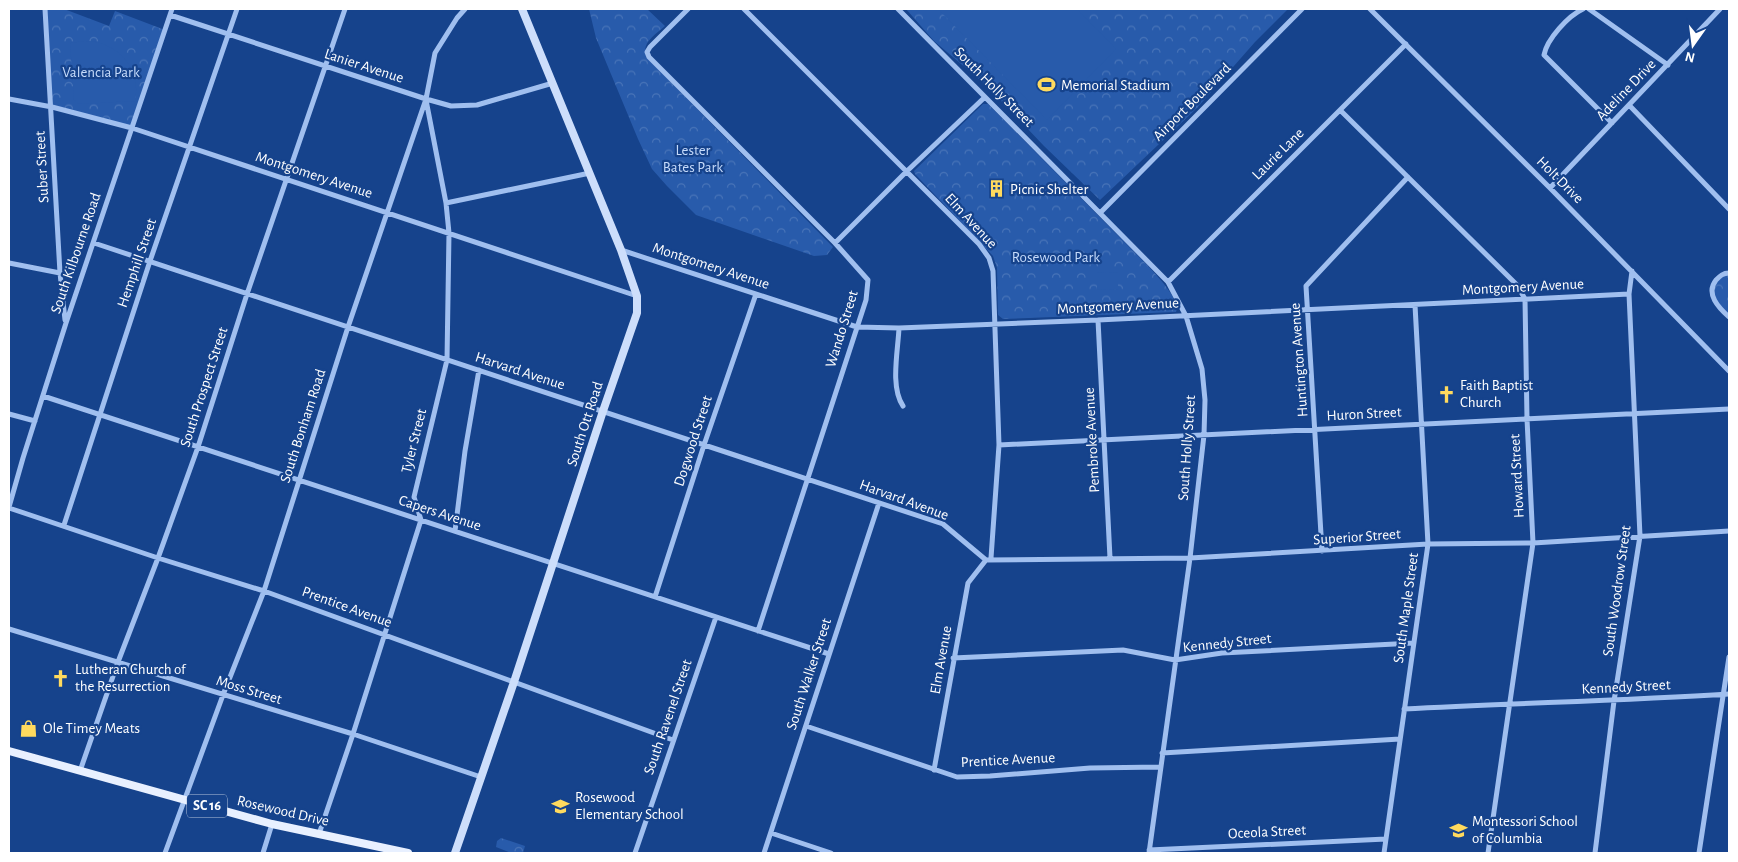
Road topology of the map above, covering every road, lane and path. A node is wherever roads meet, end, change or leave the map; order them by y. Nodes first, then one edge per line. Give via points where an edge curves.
1 (45, 9) edge
2 (172, 9) edge
3 (237, 9) edge
4 (345, 9) edge
5 (465, 9) edge
6 (522, 9) edge
7 (688, 9) edge
8 (744, 9) edge
9 (898, 9) edge
10 (1302, 9) edge
11 (1370, 9) edge
12 (1583, 9) edge
13 (1589, 9) edge
14 (1720, 9) edge
15 (170, 15) junction
16 (229, 35) junction
17 (1406, 44) junction
18 (1668, 64) junction
19 (324, 66) junction
20 (553, 83) junction
21 (985, 97) junction
22 (9, 98) edge
23 (426, 99) junction
24 (1630, 105) junction
25 (52, 107) junction
26 (1340, 110) junction
27 (1612, 123) junction
28 (132, 128) junction
29 (190, 148) junction
30 (906, 172) junction
31 (590, 173) junction
32 (1408, 177) junction
33 (287, 180) junction
34 (1550, 188) junction
35 (446, 203) junction
36 (1729, 210) edge
37 (386, 212) junction
38 (1101, 212) junction
39 (449, 233) junction
40 (94, 243) junction
41 (835, 243) junction
42 (621, 250) junction
43 (150, 262) junction
44 (9, 263) edge
45 (1632, 272) junction
46 (60, 273) junction
47 (1729, 273) edge
48 (1168, 282) junction
49 (247, 294) junction
50 (756, 294) junction
51 (1628, 294) junction
52 (637, 296) junction
53 (1525, 299) junction
54 (1415, 305) junction
55 (1308, 310) junction
56 (1186, 316) junction
57 (1729, 317) edge
58 (1098, 320) junction
59 (66, 323) junction
60 (994, 323) junction
61 (348, 327) junction
62 (857, 328) junction
63 (899, 328) junction
64 (447, 360) junction
65 (1729, 368) edge
66 (479, 370) junction
67 (43, 396) junction
68 (903, 406) dead end
69 (1729, 409) edge
70 (603, 411) junction
71 (9, 414) edge
72 (100, 414) junction
73 (1634, 414) junction
74 (1527, 419) junction
75 (35, 421) junction
76 (1421, 424) junction
77 (1316, 429) junction
78 (1204, 435) junction
79 (1105, 440) junction
80 (704, 445) junction
81 (999, 445) junction
82 (198, 447) junction
83 (807, 479) junction
84 (299, 480) junction
85 (878, 503) junction
86 (9, 508) edge
87 (421, 520) junction
88 (64, 525) junction
89 (455, 531) junction
90 (1729, 531) edge
91 (1640, 536) junction
92 (1533, 543) junction
93 (1428, 544) junction
94 (1322, 551) junction
95 (158, 558) junction
96 (1110, 558) junction
97 (1190, 558) junction
98 (989, 559) junction
99 (553, 564) junction
100 (264, 591) junction
101 (655, 597) junction
102 (716, 617) junction
103 (9, 629) edge
104 (758, 631) junction
105 (385, 634) junction
106 (1414, 643) junction
107 (829, 654) junction
108 (1729, 657) edge
109 (953, 658) junction
110 (1174, 660) junction
111 (118, 662) junction
112 (514, 682) junction
113 (1727, 694) edge
114 (223, 695) junction
115 (1614, 701) junction
116 (1509, 704) junction
117 (1404, 709) junction
118 (806, 726) junction
119 (353, 734) junction
120 (1400, 739) junction
121 (673, 740) junction
122 (9, 751) edge
123 (1162, 753) junction
124 (1160, 767) junction
125 (934, 770) junction
126 (80, 771) junction
127 (481, 777) junction
128 (185, 800) junction
129 (272, 824) junction
130 (771, 833) junction
131 (319, 834) junction
132 (1386, 839) junction
133 (1149, 852) edge
134 (165, 853) edge
135 (263, 853) edge
136 (408, 853) edge
137 (455, 853) edge
138 (635, 853) edge
139 (764, 853) edge
140 (831, 853) edge
141 (1384, 853) edge
142 (1488, 853) edge
143 (1595, 853) edge
144 (1699, 853) edge

1 - 25 street, Suber Street
2 - 15 street, South Kilbourne Road
3 - 16 street, Hemphill Street
4 - 19 street, South Prospect Street
5 - 23 street, South Bonham Road via 435,53
6 - 20 street, South Ott Road
7 - 41 street, Wando Street via 650,47 647,52 650,60
8 - 30 street, Elm Avenue
9 - 21 street, South Holly Street
10 - 38 street, Airport Boulevard
11 - 17 street, Holt Drive
12 - 27 street via 1574,13 1546,45 1544,55
13 - 18 street
14 - 18 street, Adeline Drive
15 - 16 street, Lanier Avenue
15 - 28 street, South Kilbourne Road
16 - 19 street, Lanier Avenue
16 - 29 street, Hemphill Street
17 - 26 street, Laurie Lane
17 - 34 street, Holt Drive
18 - 24 street, Adeline Drive
19 - 23 street, Lanier Avenue
19 - 33 street, South Prospect Street
20 - 23 street, Lanier Avenue via 477,105 451,106
20 - 31 street, South Ott Road
21 - 30 street
21 - 38 street, South Holly Street
22 - 25 street, Montgomery Avenue
23 - 35 street, Tyler Street
23 - 37 street, South Bonham Road
24 - 27 street, Adeline Drive
24 - 36 street
25 - 28 street, Montgomery Avenue
25 - 46 street, Suber Street
26 - 32 street
26 - 48 street, Laurie Lane
27 - 34 street, Adeline Drive
28 - 29 street, Montgomery Avenue
28 - 40 street, South Kilbourne Road
29 - 33 street, Montgomery Avenue
29 - 43 street, Hemphill Street
30 - 41 street
30 - 60 street, Elm Avenue via 988,256 993,271
31 - 35 street
31 - 42 street, South Ott Road
32 - 53 street via 1518,286
32 - 55 street, Huntington Avenue via 1306,286
33 - 37 street, Montgomery Avenue
33 - 49 street, South Prospect Street
34 - 45 street, Holt Drive
35 - 39 street, Tyler Street
37 - 39 street, Montgomery Avenue
37 - 61 street, South Bonham Road
38 - 48 street, South Holly Street
39 - 52 street, Montgomery Avenue
39 - 64 street, Tyler Street
40 - 43 street, Harvard Avenue
40 - 59 street, South Kilbourne Road
41 - 62 street, Wando Street via 868,280 866,300
42 - 50 street, Montgomery Avenue
42 - 52 street, South Ott Road
43 - 49 street, Harvard Avenue
43 - 72 street, Hemphill Street
44 - 46 street
45 - 51 street, South Woodrow Street
45 - 65 street, Holt Drive
46 - 59 street, Suber Street
47 - 57 street via 1718,278 1711,292 1714,301
48 - 56 street, South Holly Street
49 - 61 street, Harvard Avenue
49 - 82 street, South Prospect Street
50 - 62 street, Montgomery Avenue
50 - 80 street, Dogwood Street
51 - 53 street, Montgomery Avenue
51 - 73 street, South Woodrow Street
52 - 70 street, South Ott Road via 637,313
53 - 54 street, Montgomery Avenue
53 - 74 street, Howard Street
54 - 55 street, Montgomery Avenue
54 - 76 street, South Maple Street
55 - 56 street, Montgomery Avenue
55 - 77 street, Huntington Avenue
56 - 58 street, Montgomery Avenue
56 - 78 street, South Holly Street via 1202,369
58 - 60 street, Montgomery Avenue
58 - 79 street, Pembroke Avenue
59 - 67 street, South Kilbourne Road
60 - 63 street, Montgomery Avenue
60 - 81 street, Elm Avenue
61 - 64 street, Harvard Avenue
61 - 84 street, South Bonham Road
62 - 63 street, Montgomery Avenue
62 - 83 street, Wando Street
63 - 68 street via 895,388
64 - 66 street, Harvard Avenue
64 - 87 street, Tyler Street via 414,496
66 - 70 street, Harvard Avenue
66 - 89 street
67 - 72 street, Capers Avenue
67 - 75 street, South Kilbourne Road
69 - 73 street, Huron Street
70 - 80 street, Harvard Avenue
70 - 99 street, South Ott Road
71 - 75 street
72 - 82 street, Capers Avenue
72 - 88 street, Hemphill Street
73 - 74 street, Huron Street
73 - 91 street, South Woodrow Street
74 - 76 street, Huron Street
74 - 92 street, Howard Street
75 - 86 street, South Kilbourne Road
76 - 77 street, Huron Street
76 - 93 street, South Maple Street
77 - 78 street, Huron Street
77 - 94 street, Huntington Avenue
78 - 79 street, Huron Street
78 - 97 street, South Holly Street
79 - 81 street, Huron Street
79 - 96 street, Pembroke Avenue
80 - 83 street, Harvard Avenue
80 - 101 street, Dogwood Street
81 - 98 street, Elm Avenue
82 - 84 street, Capers Avenue
82 - 95 street, South Prospect Street
83 - 85 street, Harvard Avenue
83 - 104 street, Wando Street
84 - 87 street, Capers Avenue
84 - 100 street, South Bonham Road
85 - 98 street, Harvard Avenue via 943,524
85 - 107 street, South Walker Street
86 - 88 street, Prentice Avenue
87 - 89 street, Capers Avenue
87 - 105 street
88 - 95 street, Prentice Avenue
89 - 99 street, Capers Avenue
90 - 91 street, Superior Street
91 - 92 street, Superior Street
91 - 115 street, South Woodrow Street
92 - 93 street, Superior Street
92 - 116 street, Howard Street
93 - 94 street, Superior Street
93 - 106 street, South Maple Street
94 - 97 street, Superior Street
95 - 100 street, Prentice Avenue
95 - 111 street, South Prospect Street
96 - 97 street, Superior Street
96 - 98 street, Superior Street
97 - 110 street, South Holly Street
98 - 109 street, Elm Avenue via 968,583
99 - 101 street, Capers Avenue
99 - 112 street, South Ott Road
100 - 105 street, Prentice Avenue
100 - 114 street, South Bonham Road
101 - 102 street, Capers Avenue
102 - 104 street, Capers Avenue
102 - 121 street, South Ravenel Street
103 - 111 street, Moss Street
104 - 107 street, Capers Avenue
105 - 112 street, Prentice Avenue
105 - 119 street
106 - 110 street, Kennedy Street via 1222,653
106 - 117 street, South Maple Street
107 - 118 street, South Walker Street
108 - 113 street
109 - 110 street, Kennedy Street via 1123,650
109 - 125 street, Elm Avenue
110 - 123 street, South Holly Street
111 - 114 street, Moss Street
111 - 126 street, South Prospect Street
112 - 121 street, Prentice Avenue
112 - 127 street, South Ott Road
113 - 115 street, Kennedy Street
113 - 144 street
114 - 119 street, Moss Street
114 - 128 street, South Bonham Road
115 - 116 street, Kennedy Street
115 - 143 street, South Woodrow Street
116 - 117 street, Kennedy Street
116 - 142 street, Howard Street
117 - 120 street, South Maple Street
118 - 125 street, Prentice Avenue
118 - 130 street, South Walker Street
119 - 127 street, Moss Street
119 - 131 street
120 - 123 street
120 - 132 street, South Maple Street
121 - 138 street, South Ravenel Street
122 - 126 main road, Rosewood Drive / SC 16
123 - 124 street, South Holly Street
124 - 125 street, Prentice Avenue via 957,777
124 - 133 street, South Holly Street
126 - 128 main road, Rosewood Drive / SC 16
127 - 137 street, South Ott Road
128 - 129 main road, Rosewood Drive / SC 16
128 - 134 street, South Bonham Road
129 - 131 main road, Rosewood Drive / SC 16
129 - 135 street
130 - 139 street, South Walker Street
130 - 140 street
131 - 136 main road, Rosewood Drive / SC 16
132 - 133 street, Oceola Street
132 - 141 street, South Maple Street

